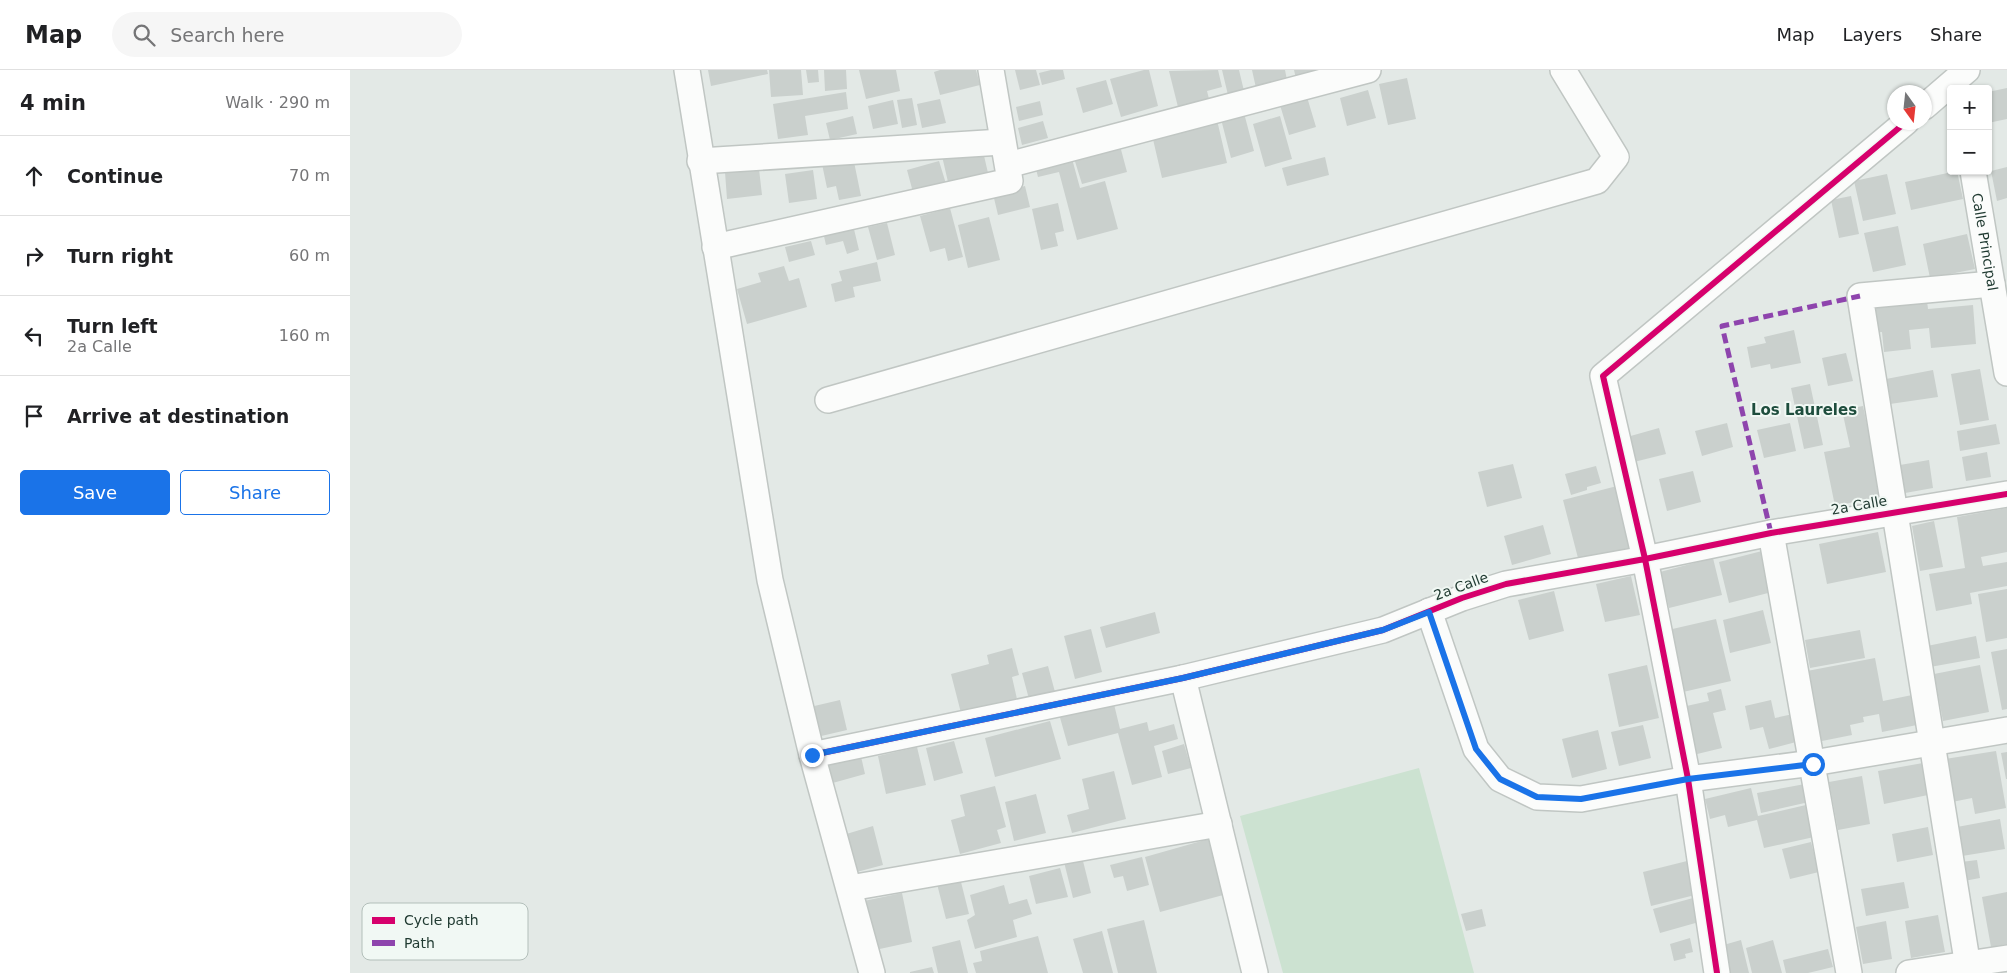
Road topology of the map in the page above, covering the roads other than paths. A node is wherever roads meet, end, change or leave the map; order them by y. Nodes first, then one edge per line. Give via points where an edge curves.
1 (687, 70) edge
2 (991, 70) edge
3 (1368, 70) edge
4 (1564, 70) edge
5 (1958, 77) edge
6 (1932, 100) edge
7 (1896, 130) edge
8 (1005, 154) junction
9 (700, 161) junction
10 (1974, 175) edge
11 (715, 247) junction
12 (1992, 284) junction
13 (2007, 373) edge
14 (828, 400) dead end
15 (2007, 494) edge
16 (1894, 512) junction
17 (1771, 533) junction
18 (1645, 559) junction
19 (1429, 612) junction
20 (1183, 678) junction
21 (2007, 730) edge
22 (1932, 743) junction
23 (812, 755) junction
24 (1813, 764) junction
25 (1688, 779) junction
26 (1219, 824) junction
27 (850, 888) junction
28 (2007, 958) edge
29 (1969, 969) edge
30 (872, 973) edge
31 (1255, 973) edge
32 (1717, 973) edge
33 (1849, 973) edge
34 (1909, 973) edge

1 - 9 street
2 - 8 street
3 - 8 street
4 - 14 street via 1616,157 1597,181
5 - 6 street
7 - 18 street via 1603,376
8 - 9 street
8 - 11 street via 1010,181
9 - 11 street
10 - 12 street, Calle Principal
11 - 23 street via 770,580
12 - 13 street, Calle Principal
12 - 16 street via 1860,296
15 - 16 street, 2a Calle
16 - 17 street, 2a Calle
16 - 22 street
17 - 18 street, 2a Calle
17 - 24 street
18 - 19 street, 2a Calle via 1506,584
18 - 25 street
19 - 20 street, 2a Calle via 1383,630
19 - 25 street via 1476,749 1500,779 1537,797 1581,799
20 - 23 street, 2a Calle
20 - 26 street
21 - 22 street
22 - 24 street
22 - 29 street
23 - 27 street
24 - 25 street
24 - 33 street
25 - 32 street
26 - 27 street
26 - 31 street
27 - 30 street
28 - 29 street
29 - 34 street

